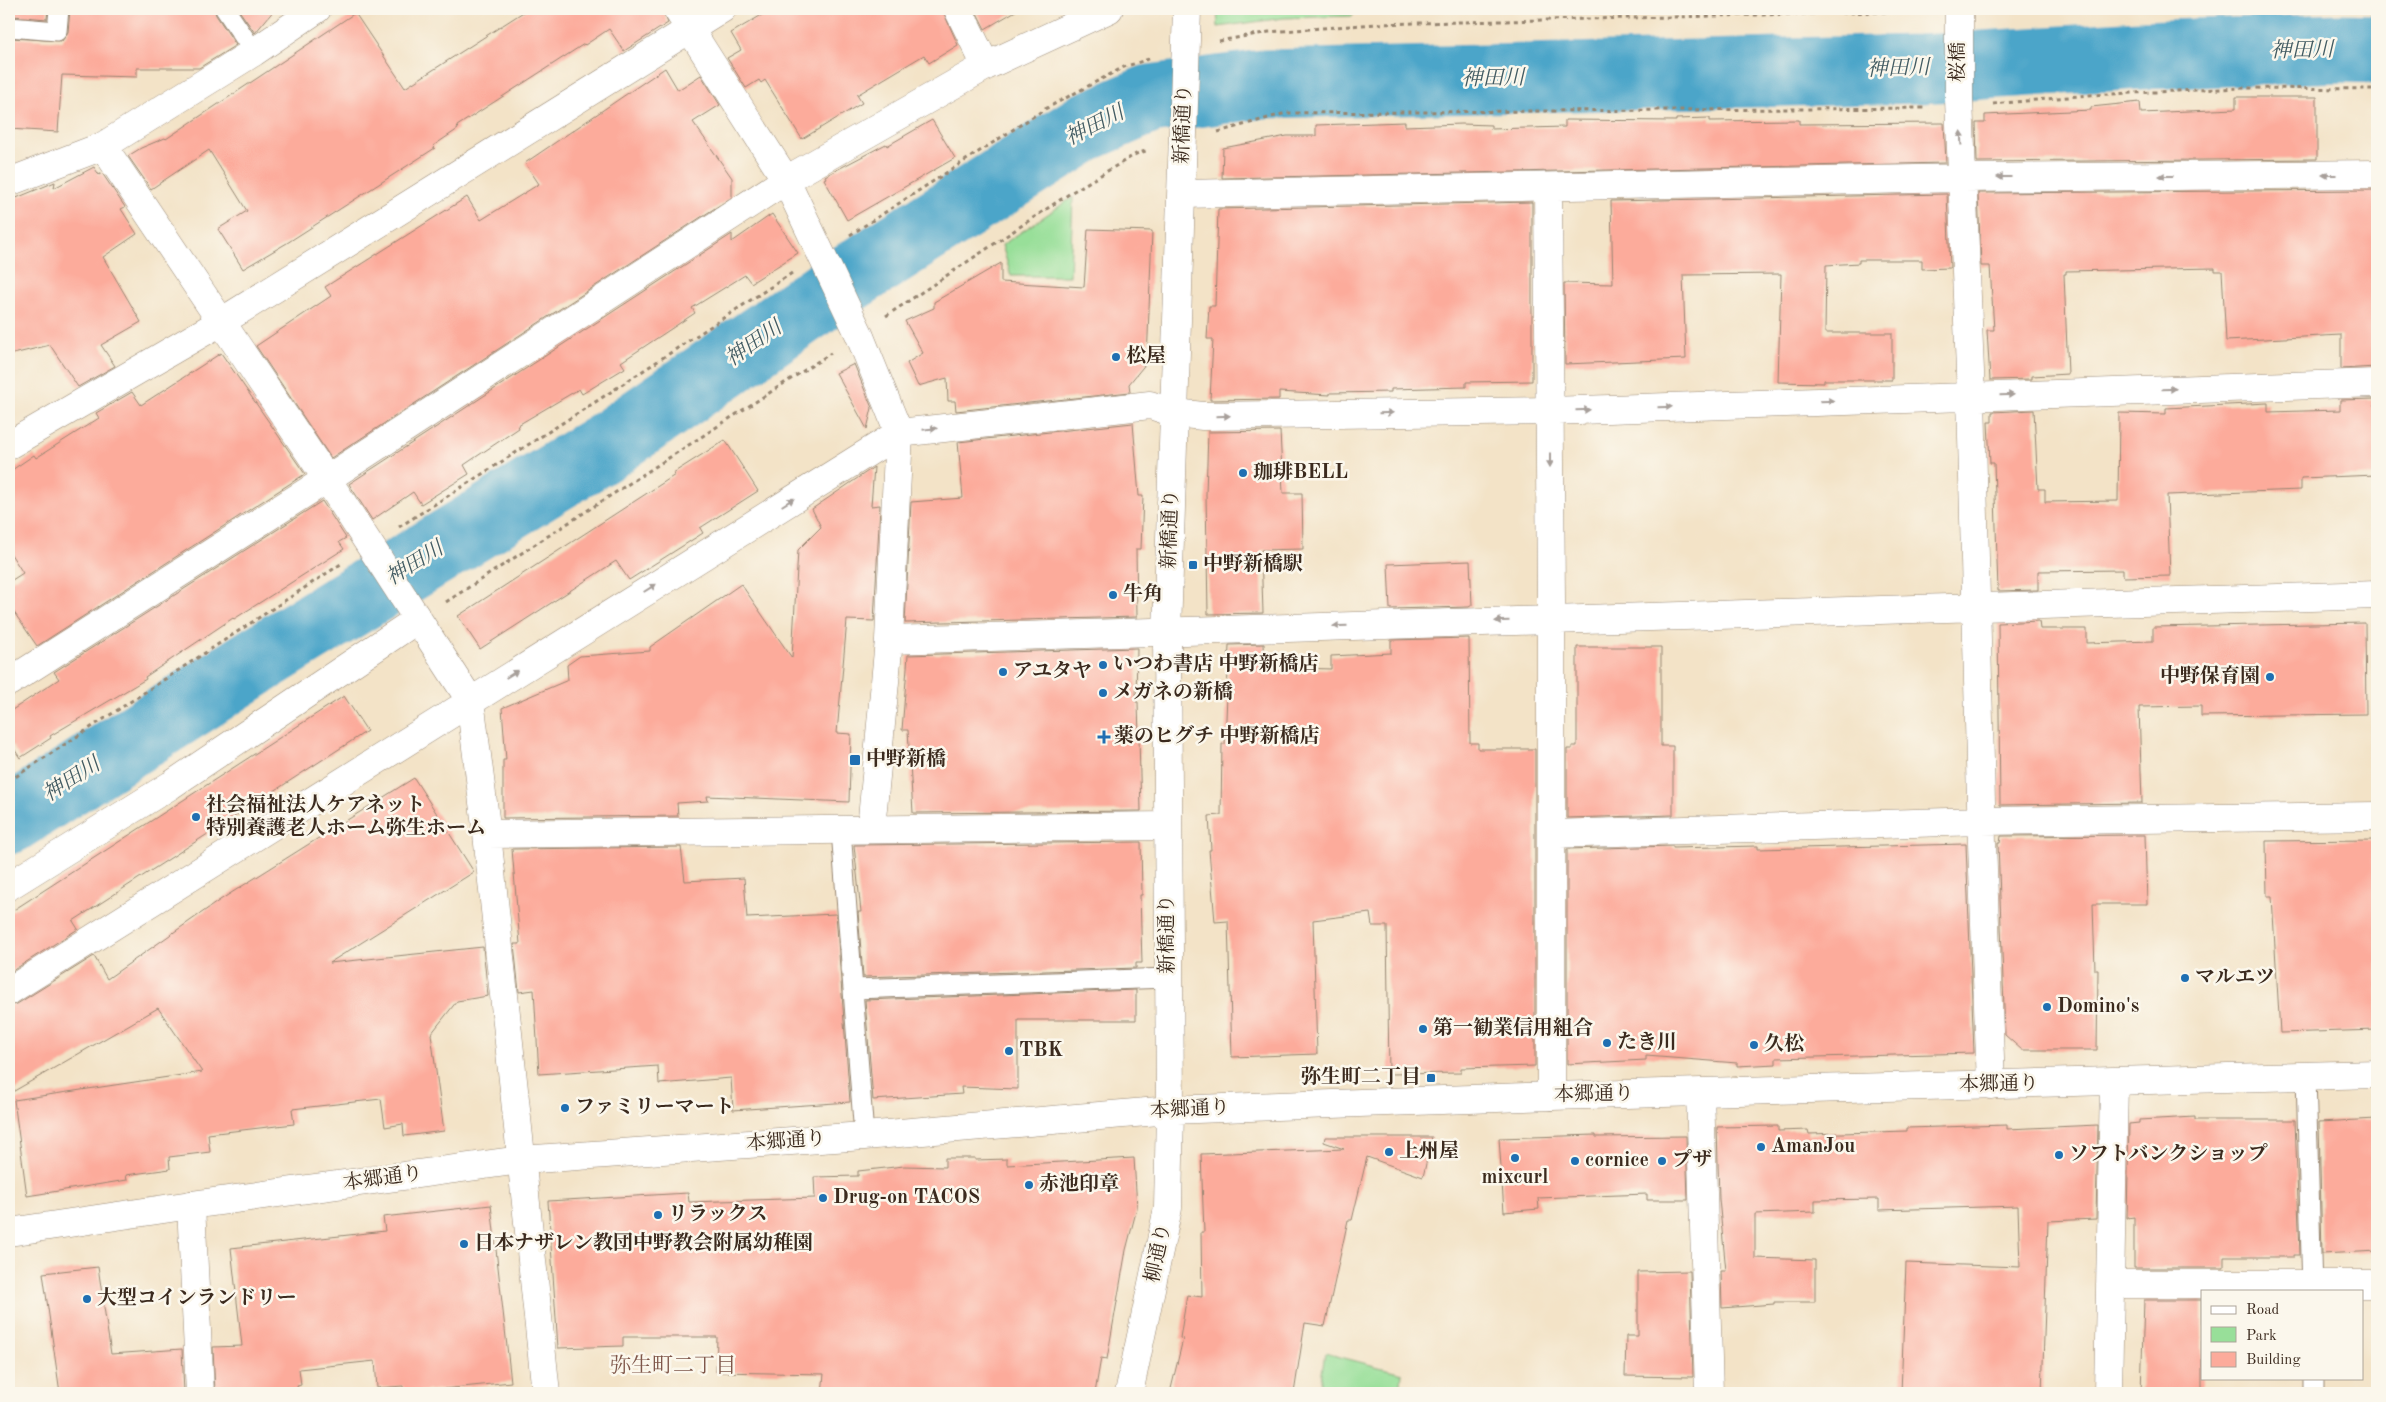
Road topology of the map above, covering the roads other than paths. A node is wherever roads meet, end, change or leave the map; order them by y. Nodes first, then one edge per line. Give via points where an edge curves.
1 (59, 9) edge
2 (225, 9) edge
3 (317, 9) edge
4 (722, 9) edge
5 (958, 9) edge
6 (1109, 9) edge
7 (1187, 9) edge
8 (1959, 14) edge
9 (684, 19) edge
10 (9, 27) edge
11 (254, 52) junction
12 (986, 66) junction
13 (103, 146) junction
14 (2377, 174) edge
15 (1964, 178) junction
16 (786, 180) junction
17 (9, 182) edge
18 (1548, 187) junction
19 (1182, 194) junction
20 (221, 322) junction
21 (2377, 383) edge
22 (1971, 396) junction
23 (1550, 411) junction
24 (1175, 413) junction
25 (900, 433) junction
26 (9, 445) edge
27 (327, 479) junction
28 (2377, 595) edge
29 (1978, 605) junction
30 (416, 616) junction
31 (1551, 619) junction
32 (1167, 632) junction
33 (888, 640) junction
34 (9, 682) edge
35 (470, 700) junction
36 (2377, 816) edge
37 (1981, 821) junction
38 (1167, 826) junction
39 (871, 828) junction
40 (841, 830) junction
41 (487, 834) junction
42 (1551, 834) junction
43 (9, 886) edge
44 (1168, 978) junction
45 (854, 989) junction
46 (9, 991) edge
47 (2377, 1074) edge
48 (2306, 1076) junction
49 (2114, 1082) junction
50 (1990, 1085) junction
51 (1700, 1093) junction
52 (1551, 1096) junction
53 (1170, 1110) junction
54 (864, 1136) junction
55 (521, 1160) junction
56 (191, 1205) junction
57 (9, 1232) edge
58 (2110, 1284) junction
59 (2377, 1284) edge
60 (2312, 1288) edge
61 (2314, 1380) edge
62 (200, 1393) edge
63 (546, 1393) edge
64 (1129, 1393) edge
65 (1709, 1393) edge
66 (2108, 1393) edge
67 (2314, 1393) edge

1 - 10 lane via 57,31
2 - 11 lane
3 - 11 street
4 - 9 street
5 - 12 street
6 - 12 street
7 - 19 street, 新橋通り
15 -> 8 street, 桜橋 via 1959,99
9 - 16 street
9 - 20 street
11 - 13 street
12 - 16 street
13 - 17 street
13 - 20 street
14 -> 15 street
15 - 18 street
15 - 22 street, 桜橋
16 - 25 street via 855,327
16 - 27 street
18 - 19 street
18 - 23 street
19 - 24 street, 新橋通り
20 - 26 street
20 - 27 street
22 -> 21 street
23 -> 22 street
22 - 29 street, 桜橋
24 -> 23 street via 1203,416
23 -> 31 street
25 -> 24 street via 1150,405
24 - 32 street, 新橋通り
25 - 33 street
35 -> 25 street
27 - 30 street
27 - 34 street
28 - 29 street
29 - 31 street
29 - 37 street, 桜橋
30 - 35 street
30 - 43 street via 179,779
31 -> 32 street
31 - 42 street
32 - 33 street
32 - 38 street, 新橋通り
33 - 39 street
35 - 41 street
35 - 46 street
36 - 37 street
37 - 42 street
37 - 50 street, 桜橋
38 - 39 street
38 - 44 street, 新橋通り
39 - 40 street
40 - 41 street
40 - 45 lane
41 - 55 street
42 - 52 street
44 - 45 lane
44 - 53 street, 新橋通り
45 - 54 lane
47 - 48 street, 本郷通り
48 - 49 street, 本郷通り
48 - 60 lane
49 - 50 street, 本郷通り
49 - 58 street
50 - 51 street, 本郷通り
51 - 52 street, 本郷通り
51 - 65 street
52 - 53 street, 本郷通り
53 - 54 street, 本郷通り
53 - 64 street, 柳通り via 1168,1208
54 - 55 street, 本郷通り
55 - 56 street, 本郷通り
55 - 63 street
56 - 57 street, 本郷通り
56 - 62 street
58 - 60 street
58 - 66 street
59 - 60 street
61 - 67 lane

